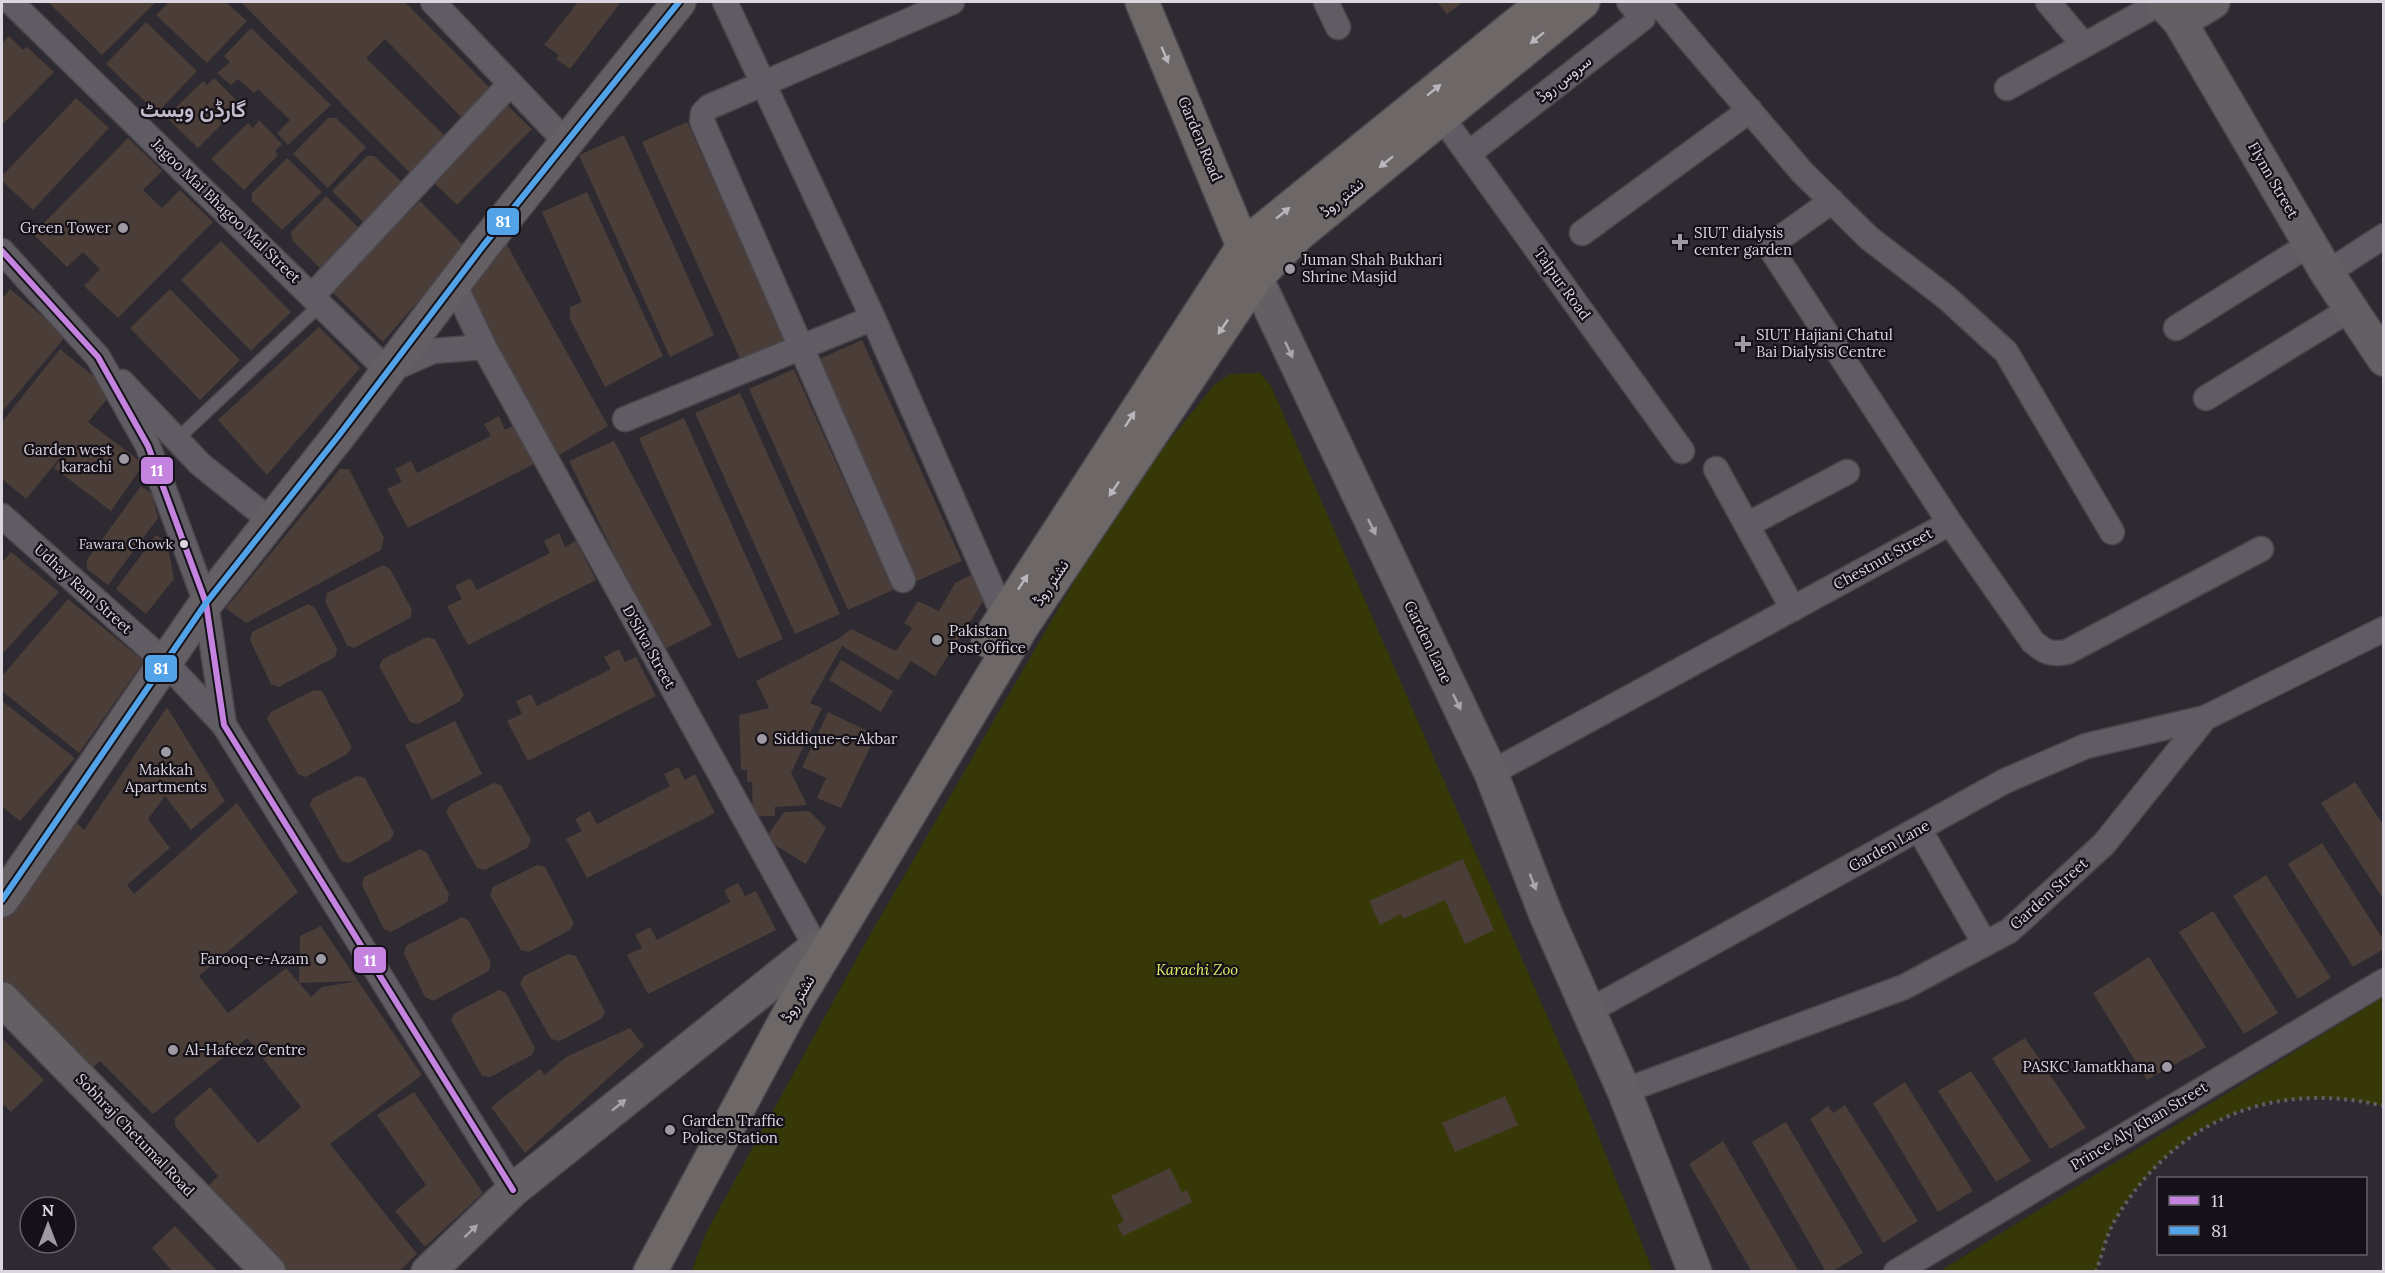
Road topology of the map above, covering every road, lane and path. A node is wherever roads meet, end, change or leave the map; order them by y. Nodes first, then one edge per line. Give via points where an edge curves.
1 (11, 2) edge
2 (434, 2) edge
3 (679, 2) edge
4 (725, 2) edge
5 (952, 2) edge
6 (1142, 2) edge
7 (1326, 2) edge
8 (1544, 2) edge
9 (1583, 2) edge
10 (1629, 2) edge
11 (1657, 2) edge
12 (2048, 2) edge
13 (2213, 2) edge
14 (2168, 9) edge
15 (1338, 27) dead end
16 (2084, 45) junction
17 (510, 84) junction
18 (764, 84) junction
19 (2007, 88) dead end
20 (1750, 110) junction
21 (1441, 116) junction
22 (567, 142) junction
23 (1468, 154) junction
24 (1832, 201) junction
25 (1582, 233) dead end
26 (2384, 236) edge
27 (2310, 244) junction
28 (1244, 245) junction
29 (2, 251) edge
30 (2327, 273) junction
31 (1256, 278) junction
32 (454, 284) junction
33 (316, 300) junction
34 (2349, 310) junction
35 (873, 318) junction
36 (2176, 328) dead end
37 (483, 347) junction
38 (800, 348) junction
39 (98, 357) junction
40 (2384, 359) edge
41 (388, 371) junction
42 (2206, 398) dead end
43 (625, 419) dead end
44 (176, 440) junction
45 (1682, 451) dead end
46 (1716, 469) dead end
47 (1847, 472) dead end
48 (2, 516) edge
49 (271, 521) junction
50 (1950, 523) junction
51 (1747, 525) junction
52 (2112, 532) dead end
53 (2261, 549) dead end
54 (903, 580) dead end
55 (207, 603) junction
56 (1792, 609) junction
57 (1013, 619) junction
58 (2384, 630) edge
59 (165, 662) junction
60 (2205, 718) junction
61 (224, 725) junction
62 (1491, 773) junction
63 (1919, 829) junction
64 (2, 900) edge
65 (1985, 944) junction
66 (816, 947) junction
67 (2384, 981) edge
68 (2, 999) edge
69 (1587, 1012) junction
70 (1624, 1091) junction
71 (2384, 1106) edge
72 (513, 1190) junction
73 (269, 1272) edge
74 (428, 1272) edge
75 (631, 1272) edge
76 (650, 1272) edge
77 (1695, 1272) edge
78 (1896, 1272) edge
79 (2096, 1272) edge

1 - 33 street, Jagoo Mai Bhagoo Mal Street
2 - 17 street
3 - 22 street
4 - 18 street
5 - 18 street
6 -> 28 main road, Garden Road
7 - 15 street
28 -> 8 main road, نشتر روڈ
9 -> 21 main road, نشتر روڈ
10 - 23 street, سروس روڈ via 1643,18
11 - 20 street
12 - 16 street
13 - 14 street
14 - 16 street
14 - 27 street, Flynn Street
16 - 19 street
17 - 22 street
17 - 33 street
18 - 35 street
18 - 38 street via 709,107 702,121
20 - 24 street
20 - 25 street
21 - 23 street, Talpur Road
21 -> 31 main road, نشتر روڈ via 1299,234
22 - 32 street
23 - 45 street, Talpur Road
24 - 50 street, Chestnut Street via 1769,246
24 - 52 street via 1869,238 1947,298 2006,352
26 - 30 street
27 - 30 street, Flynn Street
27 - 36 street
28 - 31 main road, Garden Road
57 -> 28 main road, نشتر روڈ
29 - 39 street
30 - 34 street, Flynn Street
31 -> 57 main road, نشتر روڈ
31 -> 62 street, Garden Lane
32 - 37 street, D'Silva Street
32 - 41 street
33 - 41 street, Jagoo Mai Bhagoo Mal Street
33 - 44 lane
34 - 40 street, Flynn Street
34 - 42 street
35 - 38 street
35 - 57 street
37 - 41 street via 433,351
37 - 66 street, D'Silva Street
38 - 43 street
38 - 54 street
39 - 44 street
39 - 55 street via 148,446
41 - 49 street
44 - 49 street
46 - 51 street
47 - 51 street
48 - 59 street, Udhay Ram Street
49 - 55 street
50 - 53 street via 2033,642 2044,652 2055,654 2067,652
50 - 56 street, Chestnut Street
51 - 56 street
55 - 59 street
55 - 61 street
56 - 62 street, Chestnut Street
57 - 66 main road, نشتر روڈ
57 - 76 main road, نشتر روڈ via 791,1010
58 - 60 street, Garden Street
59 - 61 street, Udhay Ram Street
59 - 64 street
60 - 63 street, Garden Lane via 2086,746 2005,781
60 - 65 street, Garden Street via 2104,844 2009,931
61 - 72 street
62 -> 69 street, Garden Lane
63 - 65 street
63 - 69 street, Garden Lane
65 - 70 street, Garden Street via 1904,987
72 -> 66 street
66 - 75 main road, نشتر روڈ
67 - 78 street, Prince Aly Khan Street
68 - 73 street, Sobhraj Chetumal Road
69 - 70 street, Garden Lane
70 - 77 street, Garden Lane
71 - 79 path via 2319,1096 2256,1105 2198,1130 2150,1170 2114,1222
74 -> 72 street

